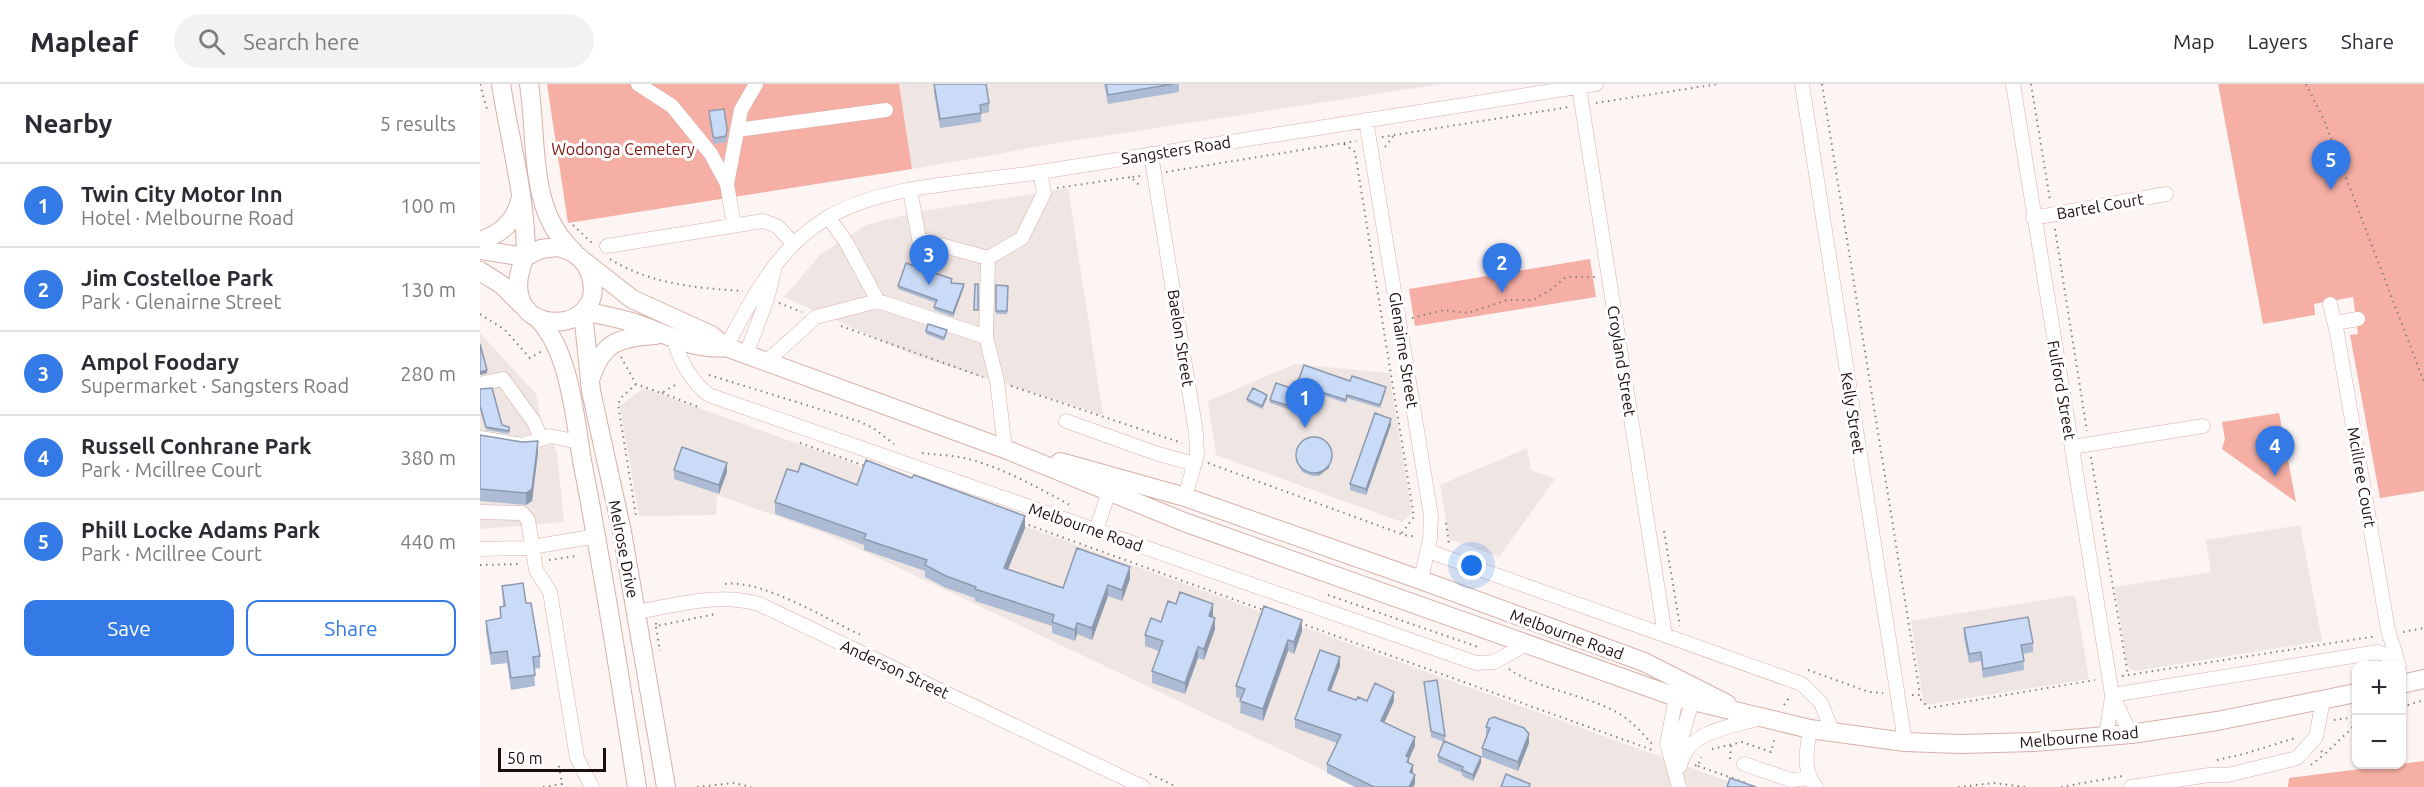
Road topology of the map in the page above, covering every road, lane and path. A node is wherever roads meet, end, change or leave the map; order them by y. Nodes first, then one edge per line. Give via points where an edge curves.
1 (480, 84) edge
2 (501, 84) edge
3 (529, 84) edge
4 (639, 84) edge
5 (756, 84) edge
6 (1596, 84) edge
7 (1718, 84) edge
8 (1802, 84) edge
9 (1822, 84) edge
10 (2013, 84) edge
11 (2031, 84) edge
12 (2306, 84) edge
13 (1579, 87) junction
14 (1582, 105) junction
15 (886, 110) dead end
16 (489, 116) dead end
17 (1366, 120) junction
18 (737, 130) junction
19 (1369, 139) junction
20 (1343, 143) junction
21 (1151, 154) junction
22 (1040, 172) junction
23 (1155, 174) junction
24 (1131, 177) junction
25 (727, 184) junction
26 (521, 186) junction
27 (910, 190) junction
28 (1043, 191) junction
29 (2166, 194) dead end
30 (1143, 197) dead end
31 (2052, 214) junction
32 (828, 217) junction
33 (2033, 218) junction
34 (568, 223) dead end
35 (734, 225) junction
36 (480, 241) edge
37 (592, 243) dead end
38 (793, 243) junction
39 (480, 250) edge
40 (608, 252) joint
41 (579, 256) junction
42 (526, 257) junction
43 (988, 258) junction
44 (480, 271) edge
45 (1609, 275) junction
46 (761, 296) junction
47 (878, 301) junction
48 (2330, 304) dead end
49 (584, 311) junction
50 (532, 314) junction
51 (816, 317) junction
52 (1412, 318) dead end
53 (2358, 318) dead end
54 (2335, 323) junction
55 (668, 336) junction
56 (986, 337) junction
57 (726, 347) junction
58 (746, 355) junction
59 (766, 362) junction
60 (997, 381) junction
61 (590, 382) junction
62 (2424, 382) edge
63 (480, 384) edge
64 (636, 384) dead end
65 (661, 393) dead end
66 (706, 409) dead end
67 (1066, 421) dead end
68 (2203, 426) dead end
69 (1181, 435) dead end
70 (480, 438) edge
71 (541, 438) junction
72 (579, 442) junction
73 (796, 442) dead end
74 (1174, 442) junction
75 (2089, 444) junction
76 (2072, 447) junction
77 (1005, 449) junction
78 (1196, 460) junction
79 (875, 470) edge
80 (1109, 492) junction
81 (1185, 497) junction
82 (480, 512) edge
83 (1184, 522) junction
84 (1022, 523) edge
85 (630, 529) junction
86 (1096, 530) junction
87 (1401, 534) junction
88 (597, 536) junction
89 (1429, 545) junction
90 (1450, 546) dead end
91 (532, 547) junction
92 (480, 549) edge
93 (1421, 580) junction
94 (637, 612) junction
95 (1270, 612) edge
96 (610, 616) junction
97 (1519, 618) junction
98 (1293, 620) edge
99 (1664, 620) junction
100 (1680, 626) dead end
101 (2424, 628) edge
102 (2388, 633) junction
103 (1665, 635) junction
104 (1520, 641) junction
105 (2367, 654) junction
106 (2392, 661) edge
107 (2396, 661) edge
108 (1808, 670) dead end
109 (2128, 675) junction
110 (2109, 678) junction
111 (1897, 693) junction
112 (1686, 695) junction
113 (1920, 695) junction
114 (2112, 695) junction
115 (2352, 695) edge
116 (2424, 700) edge
117 (2406, 706) edge
118 (2321, 709) junction
119 (1753, 716) junction
120 (2352, 718) edge
121 (2352, 728) edge
122 (1810, 729) junction
123 (1833, 733) junction
124 (2131, 734) junction
125 (2106, 737) junction
126 (1905, 742) junction
127 (2312, 744) junction
128 (1661, 753) dead end
129 (2215, 760) dead end
130 (1744, 764) dead end
131 (559, 766) dead end
132 (1680, 766) junction
133 (1698, 766) dead end
134 (2131, 781) edge
135 (2208, 781) edge
136 (1813, 782) edge
137 (543, 787) edge
138 (592, 787) edge
139 (637, 787) edge
140 (666, 787) edge
141 (697, 787) edge
142 (751, 787) edge
143 (1143, 787) edge
144 (1679, 787) edge
145 (1756, 787) edge
146 (1958, 787) edge
147 (2025, 787) edge
148 (2061, 787) edge

1 - 16 path
2 - 26 main road
3 - 41 main road via 543,202 553,229
4 - 25 street via 684,119 711,154
5 - 18 street via 743,104
6 - 13 street, Sangsters Road
7 - 14 path
8 - 111 street, Kelly Street
9 - 113 path
10 - 33 street, Fulford Street
11 - 31 path
12 - 62 path via 2324,120
13 - 14 street, Croyland Street
13 - 17 street, Sangsters Road
14 - 19 path
14 - 45 street, Croyland Street
15 - 18 street
17 - 19 street, Glenairne Street
17 - 21 street, Sangsters Road
18 - 25 street
19 - 20 path
19 - 89 street, Glenairne Street via 1431,516
20 - 23 path
20 - 87 path via 1355,152 1414,517
21 - 22 street, Sangsters Road
21 - 23 street, Baelon Street
22 - 27 street, Sangsters Road
22 - 28 street
23 - 24 path
23 - 78 street, Baelon Street via 1194,419
24 - 28 path
24 - 30 path via 1141,186
25 - 35 street
26 - 36 main road via 513,218 500,232
26 - 42 main road
27 - 32 street, Sangsters Road via 866,201
27 - 43 street via 919,239
28 - 43 street via 1023,238
29 - 31 street, Bartel Court
31 - 33 street, Bartel Court
31 - 75 path
32 - 38 street, Sangsters Road
32 - 47 street
33 - 76 street, Fulford Street
34 - 37 path
35 - 38 street via 768,221
35 - 40 street
38 - 46 street, Sangsters Road via 776,263
39 - 42 main road
40 - 46 path via 638,275
41 - 42 main road via 551,247
41 - 49 main road via 588,270 592,288
41 - 57 main road, Melbourne Road via 632,299 711,335
42 - 50 main road via 518,285 521,301
43 - 56 street
44 - 50 main road via 502,285
45 - 52 path via 1566,277 1533,300 1498,301 1468,313 1444,310
45 - 99 street, Croyland Street
46 - 51 path
46 - 57 street, Sangsters Road
46 - 58 street, Sangsters Road
47 - 51 street
47 - 56 street
48 - 54 street, Mcillree Court
49 - 50 main road via 562,323 549,323
49 - 55 main road, Melbourne Road
49 - 61 main road, Melrose Drive
50 - 72 main road, Melrose Drive via 553,338 562,362
51 - 59 street
51 - 60 path
53 - 54 street
54 - 102 street, Mcillree Court
55 - 57 main road, Melbourne Road via 708,347
55 - 61 main road via 631,336 615,341 599,358
55 - 86 street, Melbourne Road via 690,378 709,395
56 - 60 street
57 - 58 main road, Melbourne Road
58 - 59 main road, Melbourne Road
59 - 77 main road, Melbourne Road
60 - 74 path
60 - 77 street
61 - 85 main road, Melrose Drive
63 - 71 street via 503,379
64 - 85 path via 620,400 618,410
65 - 66 path
67 - 78 street via 1158,454
68 - 75 street
69 - 74 path
70 - 71 street via 523,445
71 - 72 street
72 - 88 main road, Melrose Drive
73 - 79 path
74 - 78 path via 1182,444
75 - 76 street
75 - 109 path
76 - 110 street, Fulford Street
77 - 80 main road, Melbourne Road
77 - 81 main road, Melbourne Road
78 - 81 street, Baelon Street
78 - 87 path
80 - 83 main road, Melbourne Road
80 - 86 street
81 - 83 main road, Baelon Street
81 - 93 main road, Melbourne Road
82 - 91 street via 522,513 528,520
83 - 104 main road, Melbourne Road
84 - 95 path
85 - 88 main road
85 - 94 main road, Melrose Drive
86 - 104 street, Melbourne Road via 1476,663 1494,662
87 - 89 path
88 - 91 street
88 - 96 main road, Melrose Drive
89 - 90 path
89 - 93 street, Glenairne Street
89 - 103 street, Melbourne Road
91 - 92 street
91 - 138 street via 536,570 550,592 577,758
93 - 97 main road, Melbourne Road
94 - 96 main road
94 - 140 main road, Melrose Drive
94 - 143 street, Anderson Street via 716,599 740,598 759,604
96 - 139 main road, Melrose Drive
97 - 104 main road
97 - 112 main road, Melbourne Road via 1637,659
98 - 128 path
99 - 100 path
99 - 103 street, Croyland Street
101 - 102 path
102 - 105 street via 2380,646
102 - 107 street, Mcillree Court
102 - 109 path
103 - 123 street, Melbourne Road via 1802,684 1821,703
104 - 112 main road, Melbourne Road
105 - 106 street via 2384,654
105 - 114 street
108 - 111 path via 1869,692
109 - 110 path
110 - 113 path via 1929,708
110 - 114 street, Fulford Street
111 - 113 path
111 - 126 street, Kelly Street
112 - 119 main road, Melbourne Road
112 - 132 street
112 - 144 street via 1667,744
114 - 124 street, Fulford Street
114 - 125 street, Fulford Street
115 - 118 main road, Melbourne Road
116 - 117 path
118 - 120 path via 2338,720
118 - 124 main road, Melbourne Road
118 - 127 street
119 - 122 main road, Melbourne Road
119 - 132 street via 1698,738 1686,748
121 - 127 path via 2325,754
122 - 123 main road, Melbourne Road
122 - 136 street via 1807,758
123 - 126 main road, Melbourne Road
124 - 125 main road, Melbourne Road
125 - 126 main road, Melbourne Road via 1981,744
127 - 129 path via 2289,739
127 - 135 street via 2292,760
130 - 136 street via 1791,780
131 - 137 path via 562,784
132 - 144 street
133 - 145 path
134 - 135 street
134 - 148 path
141 - 142 path via 734,783
146 - 147 path via 1994,783

